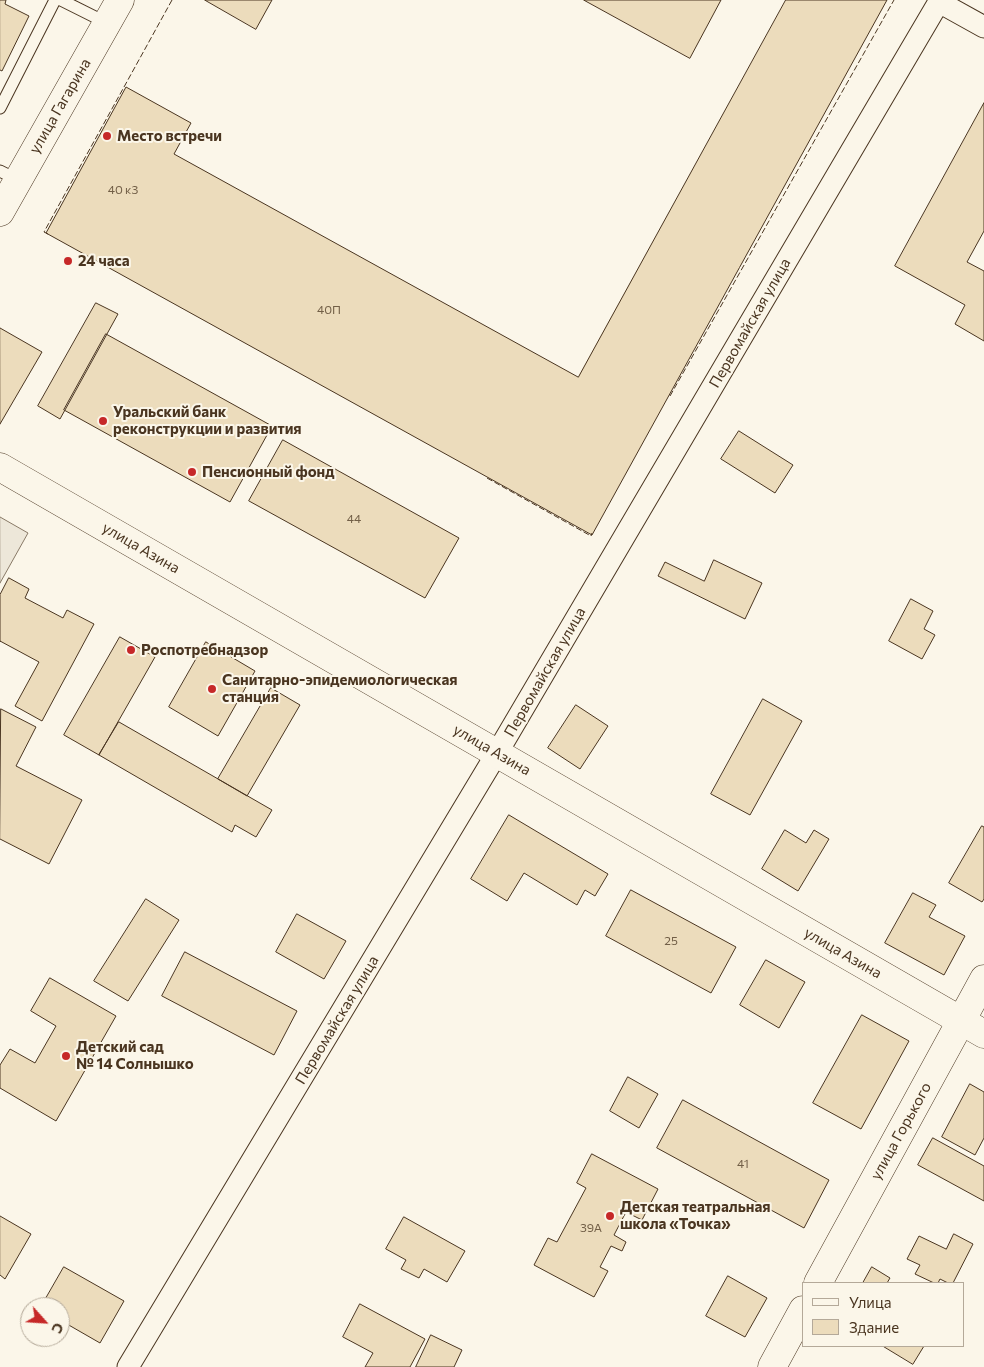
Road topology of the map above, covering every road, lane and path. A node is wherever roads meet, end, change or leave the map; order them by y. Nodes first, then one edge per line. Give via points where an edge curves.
1 (55, 0) edge
2 (61, 0) edge
3 (939, 1) edge
4 (114, 11) edge
5 (984, 27) edge
6 (0, 108) edge
7 (9, 176) edge
8 (0, 212) edge
9 (0, 467) edge
10 (497, 753) junction
11 (984, 979) edge
12 (960, 1020) junction
13 (984, 1034) edge
14 (819, 1282) edge
15 (802, 1312) edge
16 (128, 1367) edge
17 (772, 1367) edge

1 - 6 lane
2 - 4 lane
3 - 5 street
3 - 10 street, Первомайская улица
4 - 7 main road, улица Гагарина
7 - 8 main road, улица Гагарина
9 - 10 main road, улица Азина
10 - 12 main road, улица Азина
10 - 16 street, Первомайская улица
11 - 12 main road, улица Горького
12 - 13 main road, улица Азина
12 - 14 main road, улица Горького
15 - 17 main road

